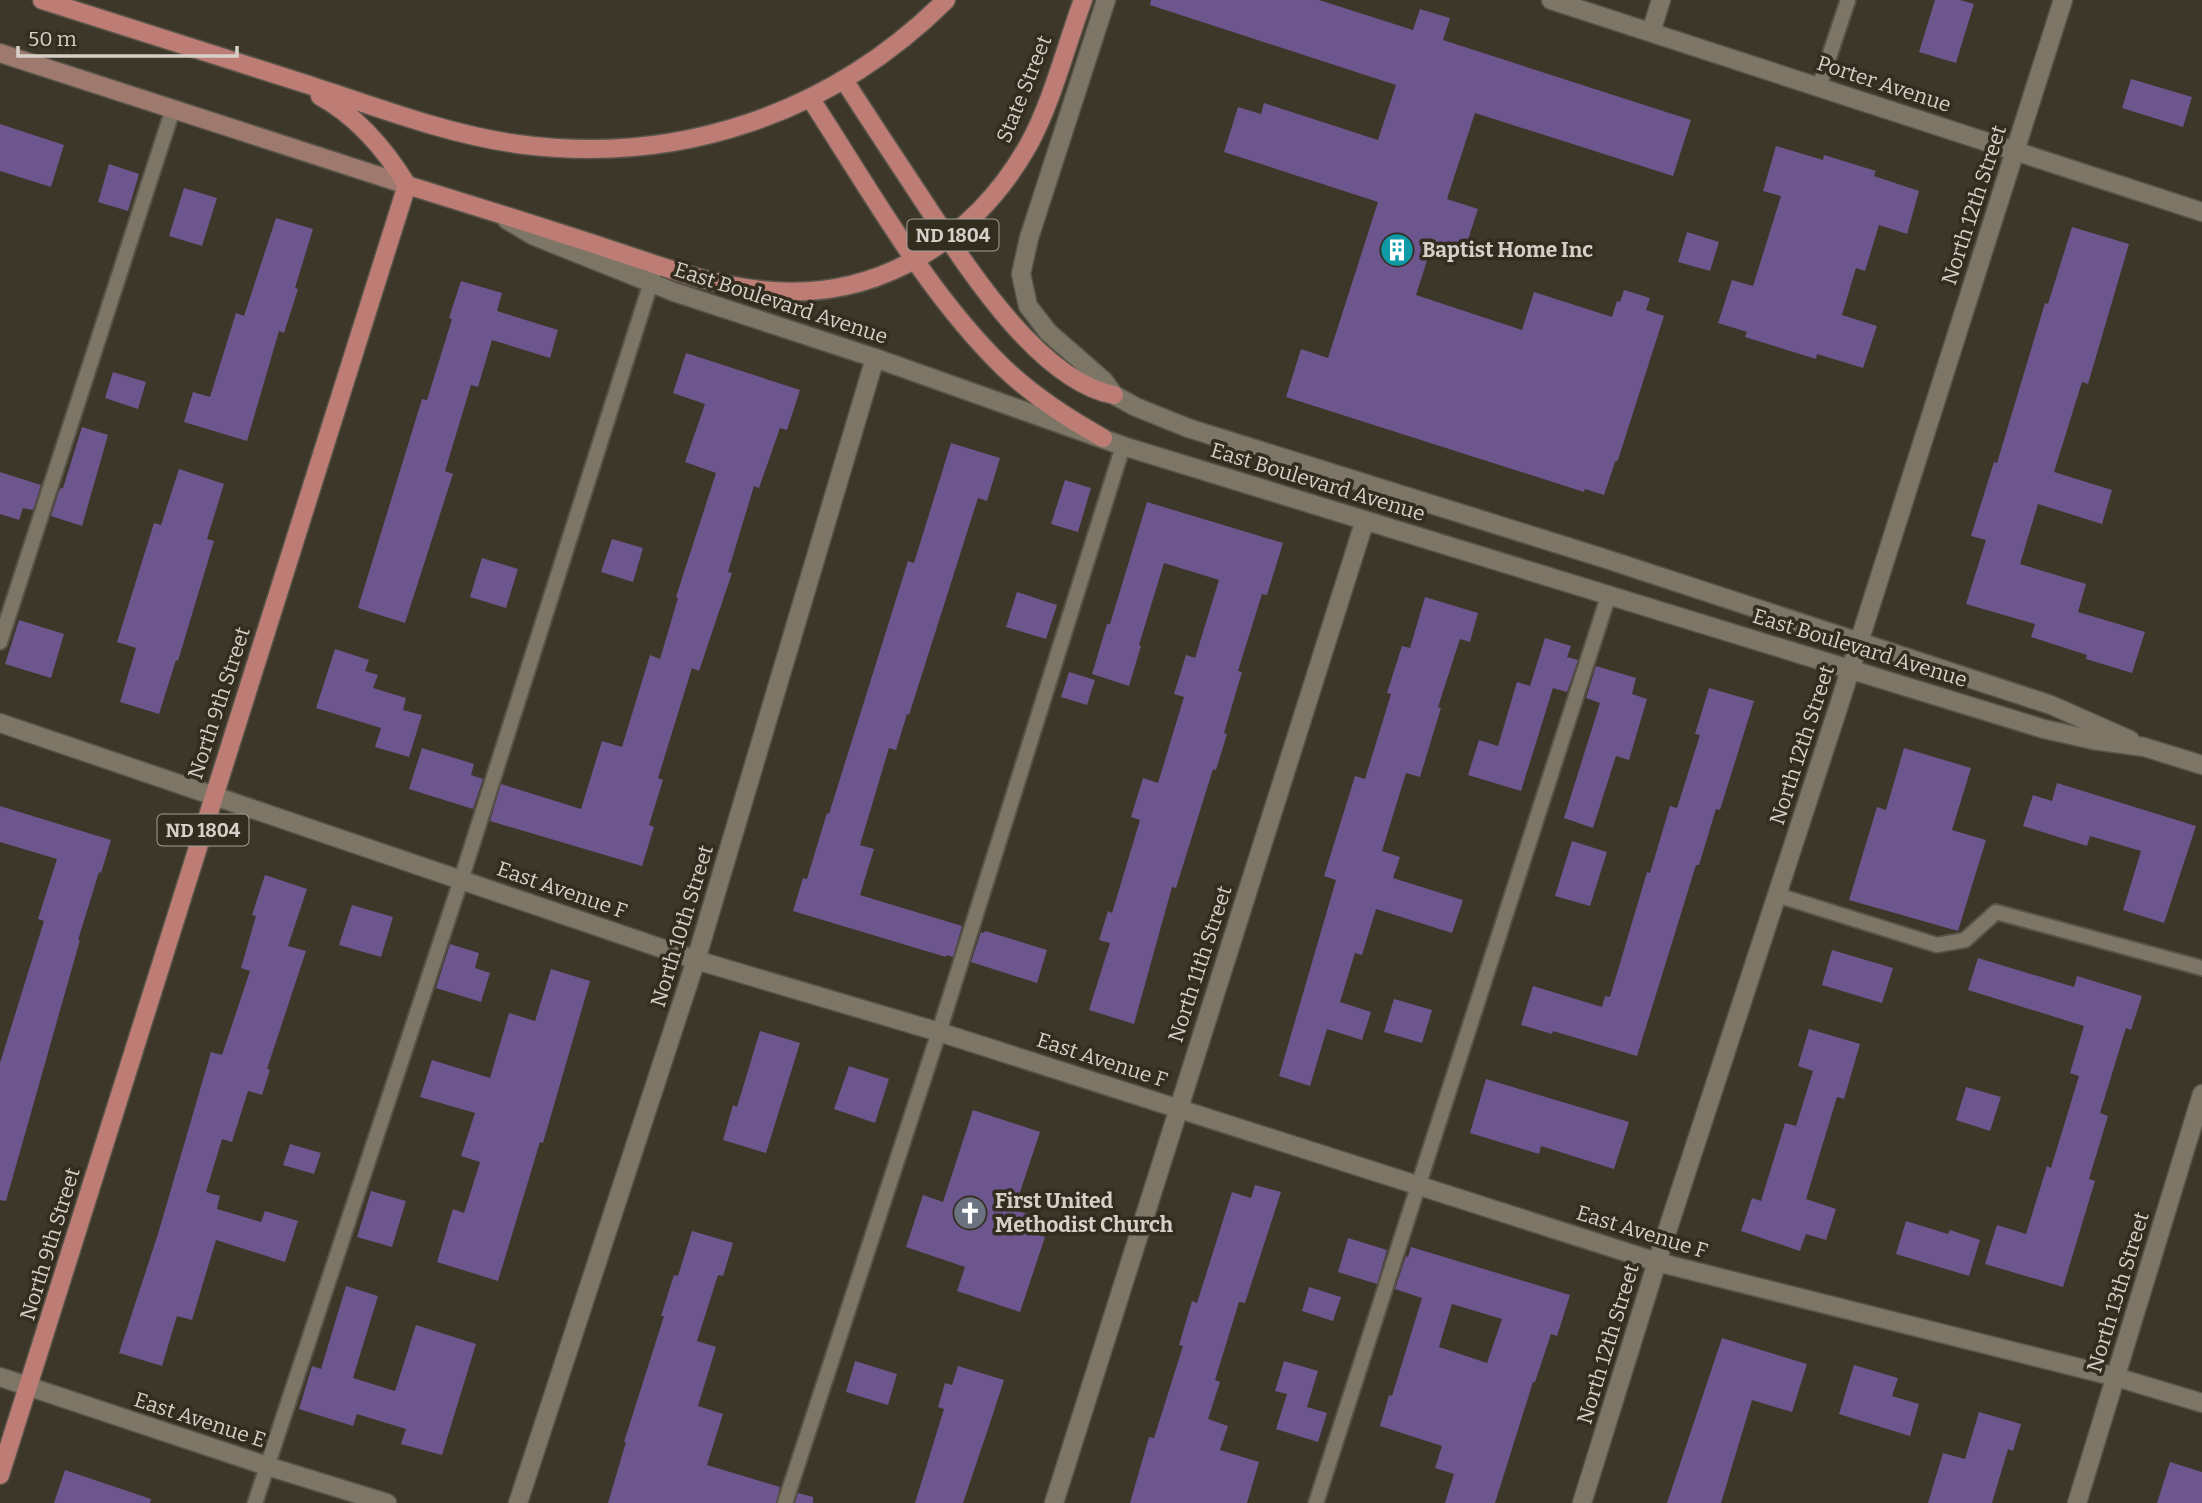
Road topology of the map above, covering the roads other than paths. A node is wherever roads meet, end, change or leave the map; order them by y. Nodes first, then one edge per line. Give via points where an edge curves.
1 (42, 0) edge
2 (946, 0) edge
3 (1083, 0) edge
4 (1106, 0) edge
5 (1551, 0) edge
6 (1661, 0) edge
7 (1849, 0) edge
8 (2063, 0) edge
9 (1651, 32) junction
10 (0, 53) edge
11 (285, 78) junction
12 (844, 80) junction
13 (1819, 86) junction
14 (810, 98) junction
15 (173, 109) junction
16 (2015, 152) junction
17 (407, 185) junction
18 (495, 212) junction
19 (2202, 212) edge
20 (949, 239) junction
21 (916, 260) junction
22 (657, 265) junction
23 (695, 276) joint
24 (651, 284) junction
25 (875, 358) junction
26 (1114, 396) junction
27 (1103, 438) junction
28 (1123, 446) junction
29 (1365, 520) junction
30 (1609, 594) junction
31 (1859, 641) junction
32 (0, 642) edge
33 (1850, 670) junction
34 (0, 723) edge
35 (2144, 747) junction
36 (2202, 765) edge
37 (214, 795) junction
38 (461, 880) junction
39 (1777, 895) junction
40 (696, 960) junction
41 (2202, 968) edge
42 (939, 1032) junction
43 (2202, 1094) edge
44 (1178, 1108) junction
45 (1419, 1185) junction
46 (1657, 1262) junction
47 (0, 1377) edge
48 (2116, 1377) junction
49 (29, 1387) junction
50 (2202, 1403) edge
51 (267, 1466) junction
52 (0, 1475) edge
53 (255, 1503) edge
54 (387, 1503) edge
55 (518, 1503) edge
56 (785, 1503) edge
57 (1054, 1503) edge
58 (1316, 1503) edge
59 (1582, 1503) edge
60 (2077, 1503) edge

1 - 11 main road
2 - 12 main road via 890,50
3 - 20 main road, State Street / ND 1804 via 1030,142 986,206
4 - 26 street, East Boulevard Avenue via 1021,274 1025,299 1036,319 1104,381
5 - 9 street, Porter Avenue
6 - 9 street
7 - 13 lane
8 - 16 street, North 12th Street
9 - 13 street, Porter Avenue
10 - 15 main road, East Boulevard Avenue / ND 1804
11 - 14 main road via 478,137 578,149 646,146 706,136
11 - 17 main road via 358,123
12 - 14 main road
12 - 20 main road
13 - 16 street, Porter Avenue
14 - 21 main road
15 - 17 main road, East Boulevard Avenue / ND 1804
15 - 32 lane
16 - 19 street, Porter Avenue
16 - 31 street, North 12th Street
17 - 18 main road, East Boulevard Avenue / ND 1804
17 - 37 main road, North 9th Street / ND 1804
18 - 22 main road, East Boulevard Avenue / ND 1804
18 - 24 street, East Boulevard Avenue via 534,236
20 - 21 main road, State Street / ND 1804
20 - 26 main road via 990,298 1025,337 1083,383
21 - 23 main road, State Street / ND 1804 via 852,285 798,292 745,288
21 - 27 main road via 960,321 1004,369 1049,405
22 - 23 main road, East Boulevard Avenue / ND 1804
22 - 24 lane
24 - 25 street, East Boulevard Avenue
24 - 38 lane
25 - 27 street, East Boulevard Avenue
25 - 40 street, North 10th Street
26 - 31 street, East Boulevard Avenue via 1188,428
27 - 28 street, East Boulevard Avenue
28 - 29 street, East Boulevard Avenue
28 - 42 lane
29 - 30 street, East Boulevard Avenue
29 - 44 street, North 11th Street
30 - 33 street, East Boulevard Avenue
30 - 45 lane
31 - 33 street, North 12th Street
31 - 35 street, East Boulevard Avenue via 2051,705
33 - 35 street, East Boulevard Avenue via 2045,729
33 - 39 street, North 12th Street
34 - 37 street, East Avenue F
35 - 36 street, East Boulevard Avenue
37 - 38 street, East Avenue F
37 - 49 main road, North 9th Street / ND 1804
38 - 40 street, East Avenue F
38 - 51 lane
39 - 41 lane via 1937,945 1965,940 1996,912
39 - 46 street, North 12th Street
40 - 42 street, East Avenue F
40 - 55 street, North 10th Street
42 - 44 street, East Avenue F
42 - 56 lane
43 - 48 street, North 13th Street
44 - 45 street, East Avenue F
44 - 57 street, North 11th Street
45 - 46 street, East Avenue F
45 - 58 lane
46 - 48 street, East Avenue F
46 - 59 street, North 12th Street
47 - 49 street, East Avenue E
48 - 50 street, East Avenue F
48 - 60 street, North 13th Street
49 - 51 street, East Avenue E
49 - 52 main road, North 9th Street / ND 1804
51 - 53 lane
51 - 54 street, East Avenue E

